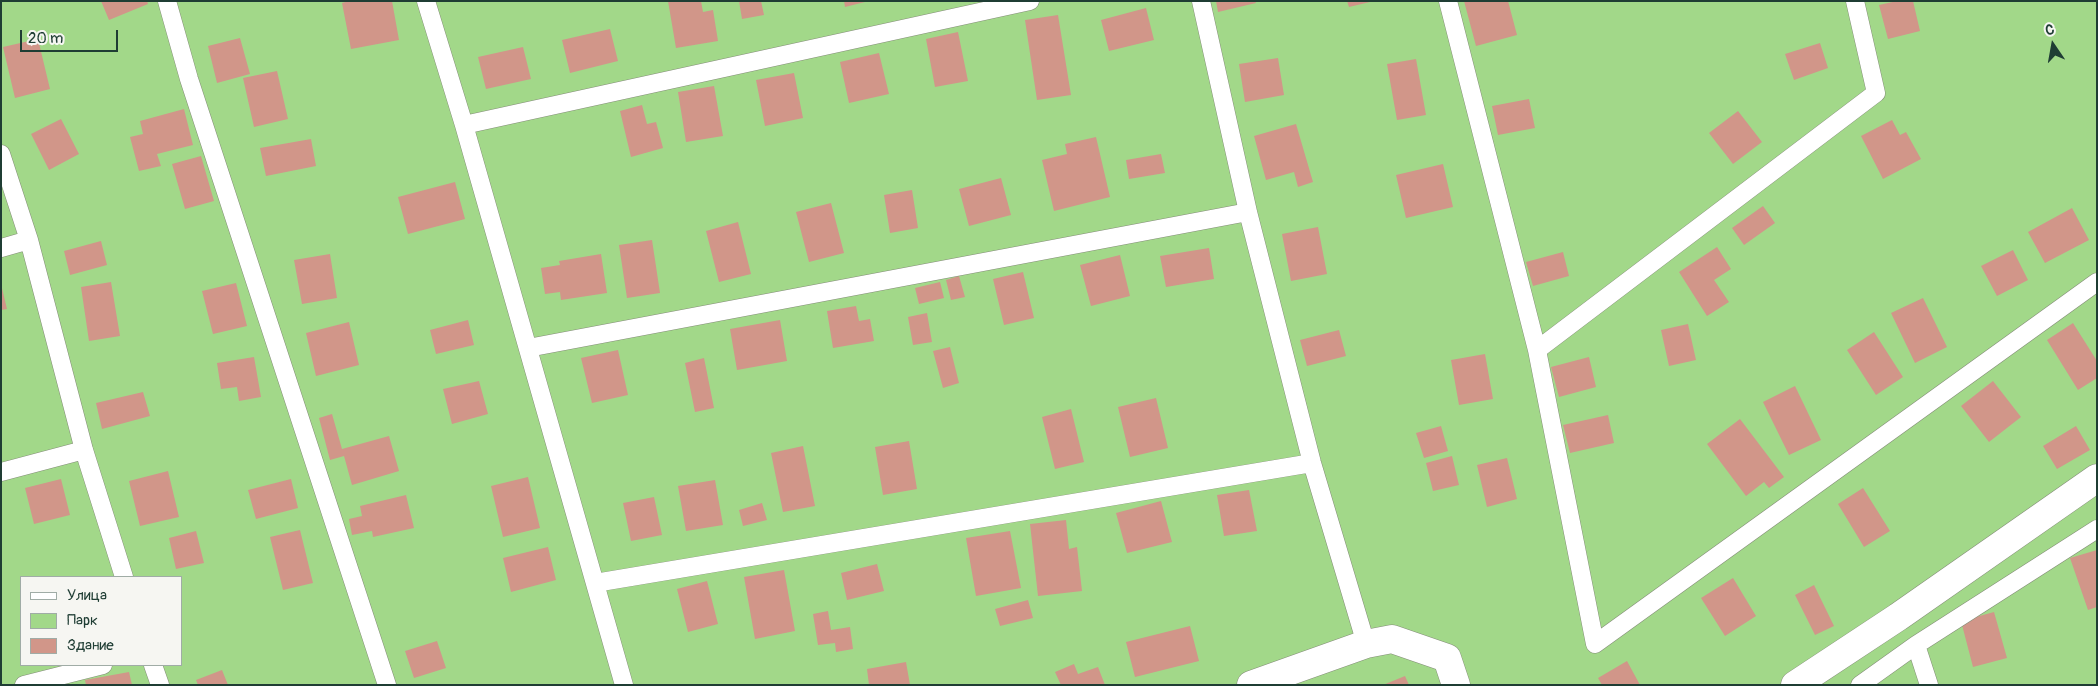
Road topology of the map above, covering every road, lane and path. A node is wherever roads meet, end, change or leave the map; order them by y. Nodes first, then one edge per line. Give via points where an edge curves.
1 (167, 1) edge
2 (426, 1) edge
3 (1030, 1) edge
4 (1201, 1) edge
5 (1448, 1) edge
6 (1854, 1) edge
7 (464, 125) junction
8 (1, 154) edge
9 (1248, 212) junction
10 (29, 240) junction
11 (1, 248) edge
12 (2097, 282) edge
13 (528, 348) junction
14 (1537, 350) junction
15 (84, 450) junction
16 (1312, 463) junction
17 (1, 472) edge
18 (2097, 478) edge
19 (2097, 529) edge
20 (124, 576) edge
21 (595, 583) junction
22 (1366, 644) junction
23 (1916, 645) junction
24 (99, 666) edge
25 (153, 666) edge
26 (24, 685) edge
27 (160, 685) edge
28 (387, 685) edge
29 (624, 685) edge
30 (1250, 685) edge
31 (1456, 685) edge
32 (1795, 685) edge
33 (1860, 685) edge
34 (1929, 685) edge

1 - 28 lane via 189,79
2 - 7 lane
3 - 7 lane
4 - 9 lane
5 - 14 lane
6 - 14 lane via 1876,93
7 - 13 lane
8 - 10 lane
9 - 13 lane
9 - 16 lane
10 - 11 lane
10 - 15 lane
12 - 14 lane via 1595,644
13 - 21 lane
15 - 17 lane
15 - 20 lane
16 - 21 lane
16 - 22 lane
18 - 32 street
19 - 23 lane
21 - 29 lane
22 - 30 street
22 - 31 street via 1392,639 1447,658
23 - 33 lane
23 - 34 lane
24 - 26 lane
25 - 27 lane

